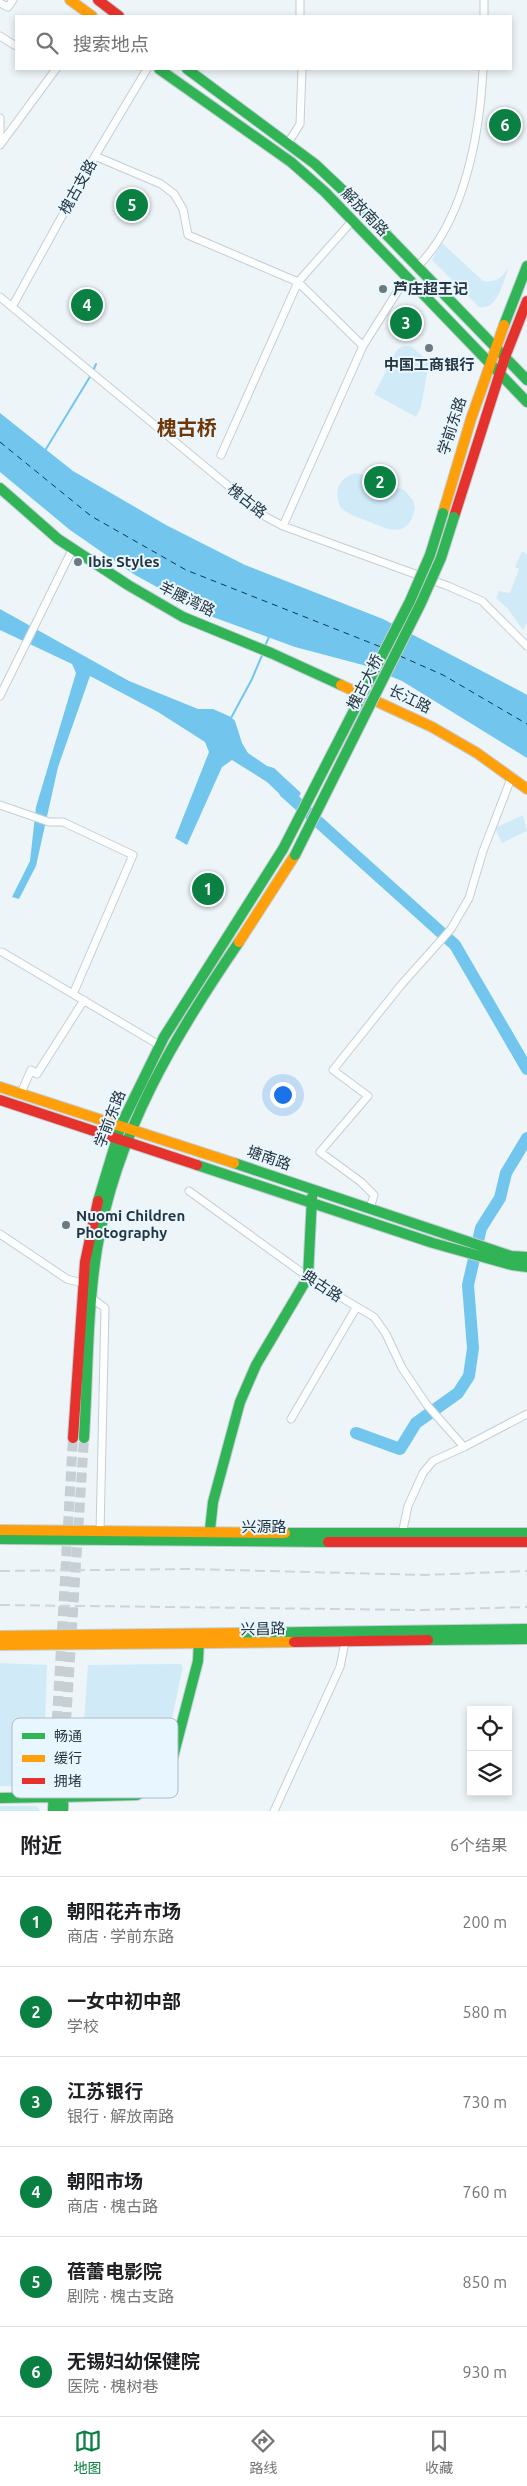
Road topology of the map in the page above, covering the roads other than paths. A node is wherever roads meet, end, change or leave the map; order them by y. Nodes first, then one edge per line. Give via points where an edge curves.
1 (13, 0) edge
2 (70, 0) edge
3 (98, 0) edge
4 (300, 0) edge
5 (484, 0) edge
6 (0, 2) edge
7 (110, 3) edge
8 (91, 15) edge
9 (118, 15) edge
10 (300, 15) edge
11 (484, 15) edge
12 (0, 36) edge
13 (15, 45) edge
14 (53, 70) edge
15 (146, 70) edge
16 (161, 70) edge
17 (188, 70) edge
18 (302, 70) edge
19 (483, 70) edge
20 (0, 118) edge
21 (1, 142) edge
22 (288, 143) junction
23 (95, 156) junction
24 (353, 220) junction
25 (527, 266) edge
26 (417, 267) junction
27 (409, 279) junction
28 (298, 282) junction
29 (0, 297) edge
30 (527, 302) edge
31 (12, 306) junction
32 (363, 346) junction
33 (496, 347) junction
34 (505, 357) junction
35 (489, 363) junction
36 (499, 374) junction
37 (527, 380) edge
38 (527, 402) edge
39 (221, 455) dead end
40 (0, 488) edge
41 (443, 513) joint
42 (454, 517) joint
43 (283, 526) junction
44 (73, 548) junction
45 (527, 646) edge
46 (271, 652) joint
47 (0, 696) edge
48 (512, 776) junction
49 (527, 789) edge
50 (0, 805) edge
51 (283, 849) joint
52 (295, 856) joint
53 (2, 952) dead end
54 (73, 994) junction
55 (84, 1000) junction
56 (160, 1045) junction
57 (0, 1087) edge
58 (21, 1093) junction
59 (0, 1100) edge
60 (126, 1126) junction
61 (117, 1137) junction
62 (312, 1188) junction
63 (189, 1191) dead end
64 (312, 1203) junction
65 (370, 1208) junction
66 (0, 1234) edge
67 (450, 1242) junction
68 (527, 1257) edge
69 (501, 1258) junction
70 (527, 1267) edge
71 (308, 1277) junction
72 (82, 1283) junction
73 (93, 1299) junction
74 (356, 1308) junction
75 (527, 1414) edge
76 (291, 1419) dead end
77 (73, 1438) tunnel mouth
78 (84, 1438) tunnel mouth
79 (464, 1447) junction
80 (0, 1530) edge
81 (527, 1533) edge
82 (402, 1534) junction
83 (100, 1536) junction
84 (210, 1537) junction
85 (0, 1539) edge
86 (527, 1542) edge
87 (527, 1630) edge
88 (199, 1634) junction
89 (0, 1636) edge
90 (527, 1639) edge
91 (344, 1642) junction
92 (199, 1645) junction
93 (0, 1646) edge
94 (178, 1738) edge
95 (58, 1798) edge
96 (58, 1798) edge
97 (53, 1811) edge
98 (62, 1811) edge
99 (274, 1811) edge

1 - 6 street via 8,8
2 - 8 main road
3 - 7 main road
4 - 10 street
5 - 11 street
7 - 9 main road
12 - 13 street
14 - 21 street
15 - 23 street, 槐古支路
16 - 24 main road, 解放南路 via 291,162
17 - 22 main road, 解放南路
18 - 22 street via 300,124
19 - 26 street via 481,108 464,183 441,234
20 - 21 street
22 - 26 main road, 解放南路 via 351,198
23 - 28 street via 161,184 174,194 184,209 188,235
23 - 31 street, 槐古支路
24 - 27 main road, 解放南路
24 - 28 street
25 - 33 main road, 学前东路
26 - 33 main road, 解放南路
27 - 32 street via 399,289
27 - 35 main road, 解放南路
28 - 32 street
28 - 39 street
29 - 31 street, 槐古路
30 - 34 main road, 学前东路
31 - 43 street, 槐古路 via 266,517
32 - 43 street
33 - 34 main road, 解放南路
33 - 35 main road, 学前东路
34 - 36 main road, 学前东路
34 - 37 main road, 解放南路
35 - 36 main road, 解放南路
35 - 41 main road, 学前东路 via 464,435
36 - 38 main road, 解放南路
36 - 42 main road, 学前东路
40 - 44 main road, 羊腰湾路
41 - 51 main road, 槐古大桥, bridge via 430,555 410,601
42 - 52 main road, 槐古大桥, bridge via 422,603
43 - 45 street, 槐古路 via 482,601
44 - 46 main road, 羊腰湾路 via 183,617
44 - 47 street
46 - 48 main road, 长江路 via 432,727
48 - 49 main road, 长江路
48 - 65 street via 469,898 451,929 333,1070 368,1096 320,1152 374,1195
50 - 54 street via 49,822 63,822 133,855
51 - 56 main road, 学前东路
52 - 60 main road, 学前东路 via 225,959
53 - 54 street
54 - 55 street
55 - 56 street
55 - 58 street via 37,1074 31,1070
56 - 60 main road, 学前东路
57 - 58 main road, 塘南路
58 - 60 main road, 塘南路
59 - 61 main road, 塘南路
60 - 61 main road, 学前东路
60 - 62 main road, 塘南路
60 - 73 main road, 学前东路 via 95,1264
61 - 64 main road, 塘南路
61 - 72 main road, 学前东路 via 94,1213
62 - 64 main road
62 - 65 main road, 塘南路
63 - 71 street, 典古路
64 - 67 main road, 塘南路
64 - 71 main road
65 - 67 main road, 塘南路
66 - 72 street via 67,1279
67 - 69 main road, 塘南路
68 - 69 main road, 塘南路
69 - 70 main road, 塘南路
71 - 74 street, 典古路
71 - 84 main road via 256,1364 240,1402 213,1502
72 - 77 main road, 学前东路
73 - 78 main road, 学前东路
73 - 83 street via 105,1308
74 - 76 street
74 - 79 street, 典古路 via 378,1322 402,1368 427,1405
75 - 79 street
79 - 82 street via 432,1461 423,1473 408,1506
80 - 83 main road, 兴源路
81 - 82 main road, 兴源路
82 - 84 main road, 兴源路
83 - 84 main road, 兴源路
83 - 85 main road, 兴源路
84 - 86 main road, 兴源路
87 - 88 main road, 兴昌路
88 - 89 main road, 兴昌路
88 - 92 main road
90 - 91 main road, 兴昌路
91 - 92 main road, 兴昌路
91 - 99 street via 340,1667
92 - 93 main road, 兴昌路
92 - 94 main road
95 - 97 main road
96 - 98 main road

